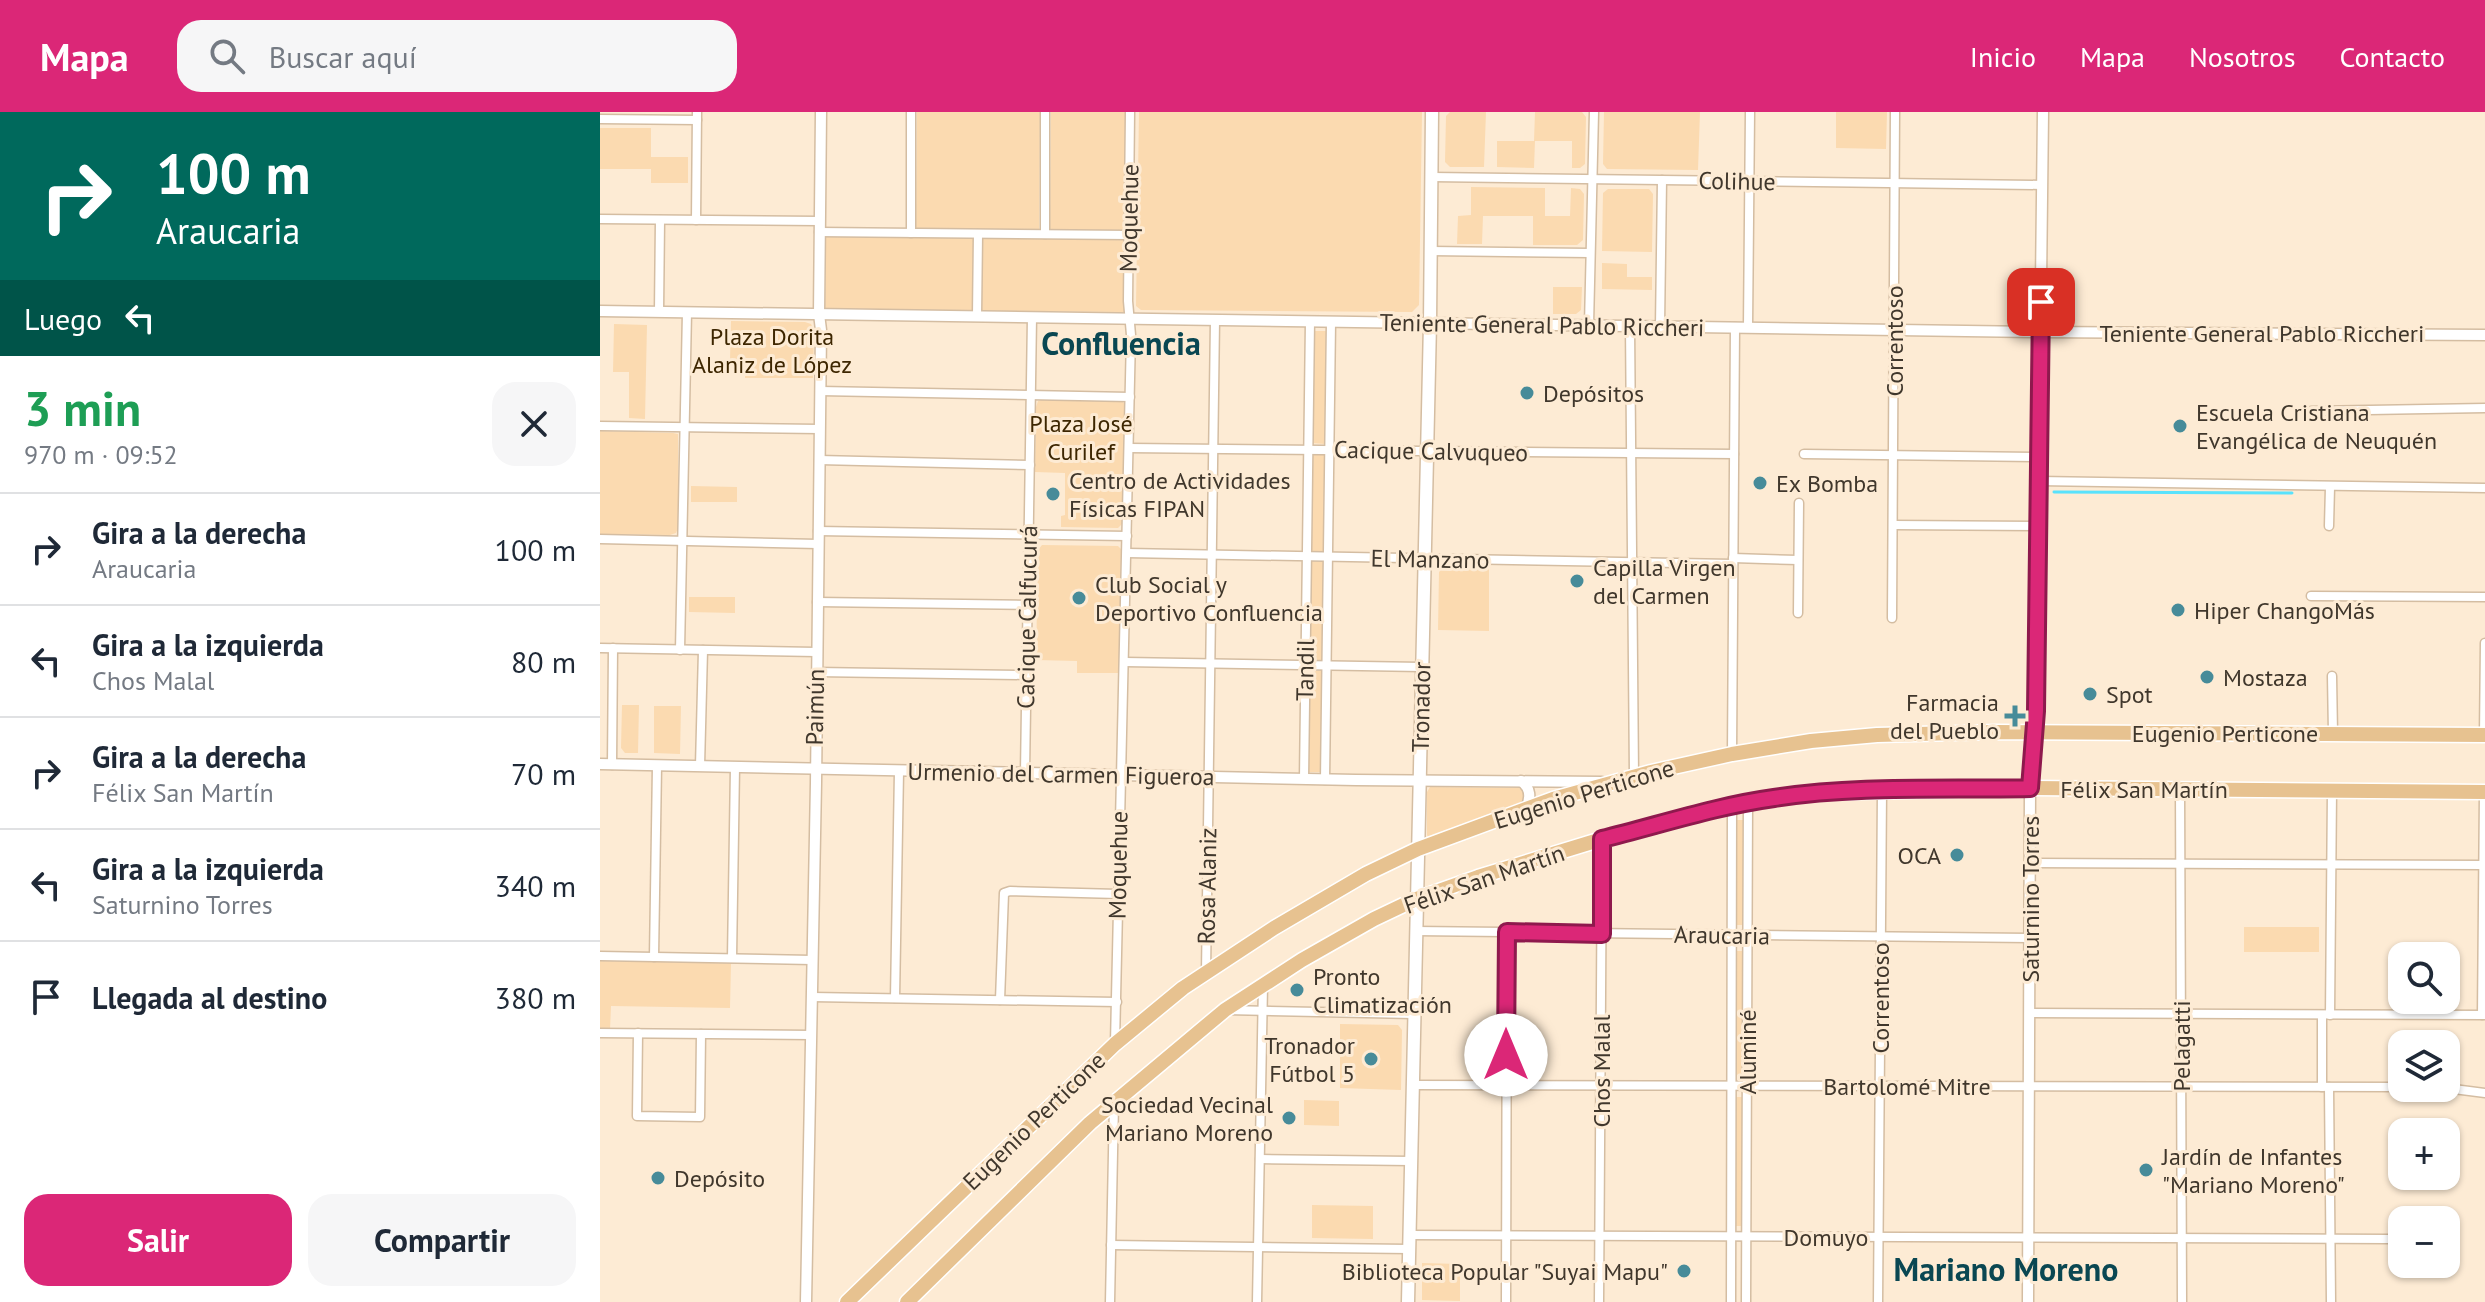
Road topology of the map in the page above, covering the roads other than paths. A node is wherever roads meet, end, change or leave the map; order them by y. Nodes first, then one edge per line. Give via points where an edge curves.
1 (821, 112) edge
2 (911, 112) edge
3 (1045, 112) edge
4 (1130, 112) edge
5 (1432, 112) edge
6 (1594, 112) edge
7 (1750, 112) edge
8 (1895, 112) edge
9 (2043, 112) edge
10 (697, 116) edge
11 (600, 119) edge
12 (1432, 177) junction
13 (1592, 179) junction
14 (1662, 180) junction
15 (1749, 181) junction
16 (1895, 183) junction
17 (2042, 185) junction
18 (600, 219) edge
19 (660, 220) junction
20 (696, 220) junction
21 (819, 226) junction
22 (911, 233) junction
23 (978, 234) junction
24 (1045, 234) junction
25 (1129, 235) junction
26 (1431, 251) junction
27 (1590, 253) junction
28 (600, 311) edge
29 (659, 312) junction
30 (687, 312) junction
31 (819, 314) junction
32 (977, 316) junction
33 (1032, 317) junction
34 (1129, 319) junction
35 (1215, 320) junction
36 (1310, 321) junction
37 (1331, 322) junction
38 (1430, 323) junction
39 (1589, 325) junction
40 (1630, 326) junction
41 (1660, 326) junction
42 (1735, 327) junction
43 (1748, 327) junction
44 (1894, 330) junction
45 (2041, 332) junction
46 (2485, 335) edge
47 (820, 391) junction
48 (1031, 395) junction
49 (1130, 397) junction
50 (2485, 408) edge
51 (2311, 411) dead end
52 (600, 426) edge
53 (685, 427) junction
54 (819, 429) junction
55 (1129, 448) junction
56 (1213, 449) junction
57 (1308, 450) junction
58 (1329, 450) junction
59 (1427, 452) junction
60 (1631, 453) junction
61 (1734, 454) junction
62 (1804, 454) dead end
63 (1895, 455) junction
64 (2039, 457) junction
65 (819, 460) junction
66 (1030, 465) junction
67 (2039, 481) junction
68 (2330, 487) junction
69 (2485, 488) edge
70 (1799, 503) dead end
71 (1894, 525) junction
72 (2038, 526) junction
73 (2329, 526) dead end
74 (818, 531) junction
75 (1029, 534) junction
76 (1127, 536) junction
77 (600, 539) edge
78 (682, 541) junction
79 (818, 544) junction
80 (1127, 553) junction
81 (1212, 555) junction
82 (1307, 557) junction
83 (1328, 557) junction
84 (1425, 559) junction
85 (1798, 560) junction
86 (1733, 561) junction
87 (1632, 562) junction
88 (2311, 596) dead end
89 (2485, 597) edge
90 (817, 602) junction
91 (1028, 605) junction
92 (1798, 613) dead end
93 (1892, 618) dead end
94 (2485, 643) edge
95 (600, 648) edge
96 (613, 648) junction
97 (680, 650) junction
98 (703, 650) junction
99 (816, 652) junction
100 (1125, 662) junction
101 (1210, 663) junction
102 (1305, 665) junction
103 (1326, 665) junction
104 (1422, 667) junction
105 (816, 672) junction
106 (1026, 675) junction
107 (2332, 676) dead end
108 (2035, 732) junction
109 (2333, 734) junction
110 (2484, 735) edge
111 (1732, 754) junction
112 (600, 764) edge
113 (612, 765) junction
114 (657, 766) junction
115 (700, 766) junction
116 (735, 767) junction
117 (815, 769) junction
118 (899, 771) junction
119 (1025, 773) junction
120 (1121, 775) junction
121 (1208, 777) junction
122 (1634, 777) junction
123 (1304, 779) junction
124 (1325, 780) junction
125 (1420, 781) junction
126 (1521, 781) junction
127 (1612, 782) junction
128 (2030, 788) junction
129 (2180, 789) junction
130 (2332, 790) junction
131 (1882, 791) junction
132 (2485, 792) edge
133 (1748, 802) junction
134 (1732, 805) junction
135 (1526, 808) junction
136 (1602, 839) junction
137 (1418, 849) junction
138 (2030, 863) junction
139 (2180, 863) junction
140 (2331, 864) junction
141 (2484, 865) edge
142 (1118, 894) junction
143 (1416, 899) junction
144 (1415, 931) junction
145 (1507, 932) junction
146 (1602, 934) junction
147 (1732, 935) junction
148 (1747, 935) junction
149 (1881, 937) junction
150 (2030, 938) junction
151 (600, 956) edge
152 (654, 957) junction
153 (732, 958) junction
154 (812, 960) junction
155 (1206, 973) junction
156 (1263, 984) junction
157 (812, 997) junction
158 (895, 998) junction
159 (1000, 1000) junction
160 (1117, 1002) junction
161 (1225, 1010) junction
162 (1263, 1011) junction
163 (2030, 1013) junction
164 (1413, 1014) junction
165 (2181, 1014) junction
166 (2326, 1015) junction
167 (2484, 1015) edge
168 (600, 1033) edge
169 (638, 1033) junction
170 (701, 1034) junction
171 (811, 1035) junction
172 (1115, 1044) junction
173 (1412, 1085) junction
174 (1506, 1085) junction
175 (1601, 1085) junction
176 (1731, 1086) junction
177 (1747, 1086) junction
178 (1879, 1086) junction
179 (2029, 1086) junction
180 (2181, 1087) junction
181 (2326, 1087) junction
182 (2388, 1087) edge
183 (2460, 1090) edge
184 (2485, 1093) edge
185 (1114, 1103) junction
186 (1260, 1159) junction
187 (1411, 1161) junction
188 (1409, 1235) junction
189 (1506, 1236) junction
190 (1600, 1236) junction
191 (1731, 1237) junction
192 (1746, 1237) junction
193 (1878, 1237) junction
194 (2029, 1238) junction
195 (2182, 1238) junction
196 (2331, 1239) junction
197 (2388, 1239) dead end
198 (1111, 1245) junction
199 (1258, 1247) junction
200 (1409, 1249) junction
201 (806, 1302) edge
202 (847, 1302) edge
203 (907, 1302) edge
204 (1110, 1302) edge
205 (1257, 1302) edge
206 (1408, 1302) edge
207 (1506, 1302) edge
208 (1599, 1302) edge
209 (1731, 1302) edge
210 (1746, 1302) edge
211 (1878, 1302) edge
212 (2028, 1302) edge
213 (2182, 1302) edge
214 (2331, 1302) edge

1 - 21 street, Paimún
2 - 22 street
3 - 24 street
4 - 25 street, Moquehue
5 - 12 main road, Tronador
6 - 13 street
7 - 15 street
8 - 16 street, Correntoso
9 - 17 street, Saturnino Torres
10 - 11 street
10 - 20 street
12 - 13 street, Colihue
12 - 26 main road, Tronador
13 - 14 street, Colihue
13 - 27 street
14 - 15 street, Colihue
14 - 41 street
15 - 16 street, Colihue
15 - 43 street
16 - 17 street, Colihue
16 - 44 street, Correntoso
17 - 45 street, Saturnino Torres
18 - 19 street
19 - 20 street
19 - 29 street
20 - 21 street
21 - 22 street
21 - 31 street, Paimún
22 - 23 street
23 - 24 street
23 - 32 street
24 - 25 street
25 - 34 street, Moquehue
26 - 27 street
26 - 38 main road, Tronador
27 - 39 street
28 - 29 street, Teniente General Pablo Riccheri
29 - 30 street, Teniente General Pablo Riccheri
30 - 31 street, Teniente General Pablo Riccheri
30 - 53 street
31 - 32 street, Teniente General Pablo Riccheri
31 - 47 street, Paimún
32 - 33 street, Teniente General Pablo Riccheri
33 - 34 street, Teniente General Pablo Riccheri
33 - 48 street, Cacique Calfucurá
34 - 35 street, Teniente General Pablo Riccheri
34 - 49 street, Moquehue
35 - 36 street, Teniente General Pablo Riccheri
35 - 56 street, Rosa Alaniz
36 - 37 street, Teniente General Pablo Riccheri
36 - 57 street, Tandil
37 - 38 street, Teniente General Pablo Riccheri
37 - 58 street, Tandil
38 - 39 street, Teniente General Pablo Riccheri
38 - 59 main road, Tronador
39 - 40 street, Teniente General Pablo Riccheri
40 - 41 street, Teniente General Pablo Riccheri
40 - 60 street
41 - 42 street, Teniente General Pablo Riccheri
42 - 43 street, Teniente General Pablo Riccheri
42 - 61 street
43 - 44 street, Teniente General Pablo Riccheri
44 - 45 street, Teniente General Pablo Riccheri
44 - 63 street, Correntoso
45 - 46 street, Teniente General Pablo Riccheri
45 - 64 street, Saturnino Torres
47 - 48 street
47 - 54 street, Paimún
48 - 49 street
48 - 66 street, Cacique Calfucurá
49 - 55 street, Moquehue
50 - 51 street
52 - 53 street
53 - 54 street
53 - 78 street
54 - 65 street, Paimún
55 - 56 street, Cacique Calvuqueo
55 - 76 street, Moquehue
56 - 57 street, Cacique Calvuqueo
56 - 81 street, Rosa Alaniz
57 - 58 street, Cacique Calvuqueo
57 - 82 street, Tandil
58 - 59 street, Cacique Calvuqueo
58 - 83 street, Tandil
59 - 60 street, Cacique Calvuqueo
59 - 84 main road, Tronador
60 - 61 street, Cacique Calvuqueo
60 - 87 street
61 - 86 street
62 - 63 street
63 - 64 street
63 - 71 street, Correntoso
64 - 67 street, Saturnino Torres
65 - 66 street
65 - 74 street, Paimún
66 - 75 street, Cacique Calfucurá
67 - 68 street
67 - 72 street, Saturnino Torres
68 - 69 street
68 - 73 street
70 - 85 street
71 - 72 street
71 - 93 street, Correntoso
72 - 108 street, Saturnino Torres
74 - 75 street
74 - 79 street, Paimún
75 - 76 street
75 - 91 street, Cacique Calfucurá
76 - 80 street, Moquehue
77 - 78 street
78 - 79 street
78 - 97 street
79 - 90 street, Paimún
80 - 81 street, El Manzano
80 - 100 street, Moquehue
81 - 82 street, El Manzano
81 - 101 street, Rosa Alaniz
82 - 83 street, El Manzano
82 - 102 street, Tandil
83 - 84 street, El Manzano
83 - 103 street, Tandil
84 - 87 street, El Manzano
84 - 104 main road, Tronador
85 - 86 street, El Manzano
85 - 92 street
86 - 87 street, El Manzano
86 - 111 street
87 - 122 street
88 - 89 street
90 - 91 street
90 - 99 street, Paimún
91 - 106 street, Cacique Calfucurá
94 - 110 street
95 - 96 street
96 - 97 street
96 - 113 street
97 - 98 street
98 - 99 street
98 - 115 street
99 - 105 street, Paimún
100 - 101 street
100 - 120 street, Moquehue
101 - 102 street
101 - 121 street, Rosa Alaniz
102 - 103 street
102 - 123 street, Tandil
103 - 104 street
103 - 124 street, Tandil
104 - 125 main road, Tronador
105 - 106 street
105 - 117 street, Paimún
106 - 119 street, Cacique Calfucurá
107 - 109 street
108 - 109 highway, Eugenio Perticone
108 - 111 highway, Eugenio Perticone via 1877,735
108 - 128 street, Saturnino Torres
109 - 110 highway, Eugenio Perticone
111 - 122 highway, Eugenio Perticone
112 - 113 street, Urmenio del Carmen Figueroa
113 - 114 street, Urmenio del Carmen Figueroa
114 - 115 street, Urmenio del Carmen Figueroa
114 - 152 street
115 - 116 street, Urmenio del Carmen Figueroa
116 - 117 street, Urmenio del Carmen Figueroa
116 - 153 street
117 - 118 street, Urmenio del Carmen Figueroa
117 - 154 street, Paimún
118 - 119 street, Urmenio del Carmen Figueroa
118 - 158 street
119 - 120 street, Urmenio del Carmen Figueroa
120 - 121 street, Urmenio del Carmen Figueroa
120 - 142 street, Moquehue
121 - 123 street, Urmenio del Carmen Figueroa
121 - 155 street, Rosa Alaniz
122 - 127 highway, Eugenio Perticone
123 - 124 street, Urmenio del Carmen Figueroa
124 - 125 street, Urmenio del Carmen Figueroa
125 - 126 street, Urmenio del Carmen Figueroa
125 - 137 main road, Tronador
126 - 127 street, Urmenio del Carmen Figueroa
126 - 135 street via 1529,793
127 - 135 highway, Eugenio Perticone
128 - 129 highway, Félix San Martín
128 - 131 highway, Félix San Martín
128 - 138 street, Saturnino Torres
129 - 130 highway, Félix San Martín
129 - 139 street, Pelagatti
130 - 132 highway, Félix San Martín
130 - 140 street
131 - 133 highway, Félix San Martín
131 - 149 street, Correntoso
132 - 141 street
133 - 134 highway, Félix San Martín
133 - 148 street, Aluminé
134 - 136 highway, Félix San Martín
134 - 147 street, Aluminé
135 - 137 highway, Eugenio Perticone
136 - 143 highway, Félix San Martín
136 - 146 street, Chos Malal
137 - 143 main road, Tronador
137 - 155 highway, Eugenio Perticone via 1338,889
138 - 139 street
138 - 150 street, Saturnino Torres
139 - 140 street
139 - 165 street, Pelagatti
140 - 141 street
140 - 166 street
141 - 167 street
142 - 159 street via 1004,893
142 - 160 street, Moquehue
143 - 144 main road, Tronador
143 - 156 highway, Félix San Martín
144 - 145 street, Araucaria
144 - 164 main road, Tronador
145 - 146 street, Araucaria
145 - 174 street
146 - 147 street, Araucaria
146 - 175 street, Chos Malal
147 - 148 street, Araucaria
147 - 176 street, Aluminé
148 - 149 street, Araucaria
148 - 177 street, Aluminé
149 - 150 street, Araucaria
149 - 178 street, Correntoso
150 - 163 street, Saturnino Torres
151 - 152 street
152 - 153 street
153 - 154 street
154 - 157 street, Paimún
155 - 172 highway, Eugenio Perticone
156 - 161 highway, Félix San Martín
156 - 162 street
157 - 158 street
157 - 171 street, Paimún
158 - 159 street
159 - 160 street
160 - 172 street, Moquehue
161 - 162 street
161 - 185 highway, Félix San Martín
162 - 164 street
162 - 186 street
163 - 165 street
163 - 179 street, Saturnino Torres
164 - 173 main road, Tronador
165 - 166 street
165 - 180 street, Pelagatti
166 - 167 street
166 - 181 street
168 - 169 street
169 - 170 street
169 - 170 street via 637,1116 700,1117
170 - 171 street
171 - 201 street, Paimún
172 - 202 highway, Eugenio Perticone
173 - 174 street, Bartolomé Mitre
173 - 187 main road, Tronador
174 - 175 street, Bartolomé Mitre
174 - 189 street
175 - 176 street, Bartolomé Mitre
175 - 190 street, Chos Malal
176 - 177 street, Bartolomé Mitre
176 - 191 street, Aluminé
177 - 178 street, Bartolomé Mitre
177 - 192 street, Aluminé
178 - 179 street, Bartolomé Mitre
178 - 193 street, Correntoso
179 - 180 street, Bartolomé Mitre
179 - 194 street, Saturnino Torres
180 - 181 street, Bartolomé Mitre
180 - 195 street, Pelagatti
181 - 182 street, Bartolomé Mitre
181 - 196 street
183 - 184 street
185 - 198 street
185 - 203 highway, Félix San Martín
186 - 187 street
186 - 199 street
187 - 188 main road, Tronador
188 - 189 street, Domuyo
188 - 200 main road, Tronador
189 - 190 street, Domuyo
189 - 207 street
190 - 191 street, Domuyo
190 - 208 street, Chos Malal
191 - 192 street, Domuyo
191 - 209 street, Aluminé
192 - 193 street, Domuyo
192 - 210 street, Aluminé
193 - 194 street, Domuyo
193 - 211 street, Correntoso
194 - 195 street, Domuyo
194 - 212 street, Saturnino Torres
195 - 196 street, Domuyo
195 - 213 street, Pelagatti
196 - 197 street, Domuyo
196 - 214 street
198 - 199 street
198 - 204 street
199 - 200 street
199 - 205 street
200 - 206 main road, Tronador

